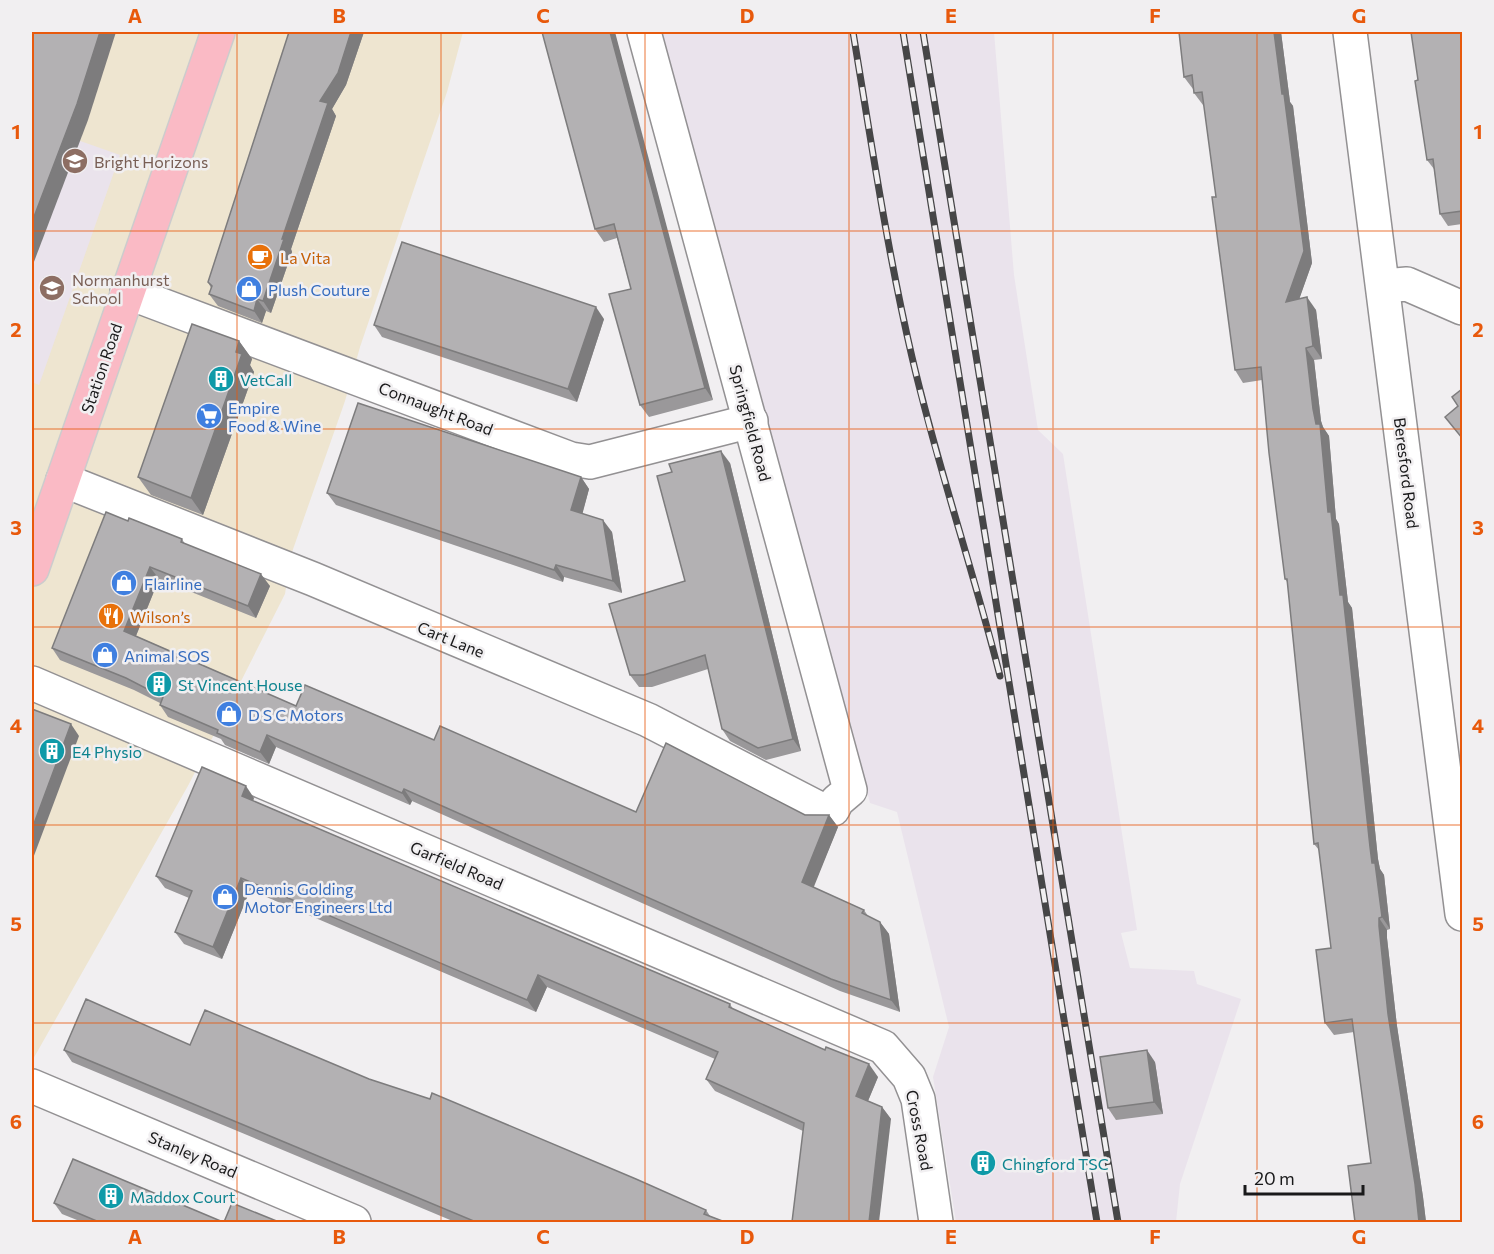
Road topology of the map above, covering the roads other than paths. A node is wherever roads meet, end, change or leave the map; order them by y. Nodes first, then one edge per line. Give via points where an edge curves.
1 (218, 32) edge
2 (644, 32) edge
3 (1350, 32) edge
4 (1384, 286) junction
5 (127, 292) junction
6 (1462, 308) edge
7 (751, 421) junction
8 (63, 480) junction
9 (32, 569) edge
10 (32, 682) edge
11 (833, 809) joint
12 (1462, 914) edge
13 (883, 1047) joint
14 (32, 1086) edge
15 (354, 1222) edge
16 (936, 1222) edge

1 - 5 main road, Station Road
2 - 7 street, Springfield Road
3 - 4 street, Beresford Road
4 - 6 street via 1407,284
4 - 12 street, Beresford Road
5 - 7 street, Connaught Road via 571,459 590,462
5 - 8 main road, Station Road
7 - 11 street, Springfield Road via 850,790
8 - 9 main road, Station Road
8 - 11 street, Cart Lane via 313,579 648,720 822,810
10 - 13 street, Garfield Road
13 - 16 street, Cross Road via 909,1077 918,1100
14 - 15 street, Stanley Road

